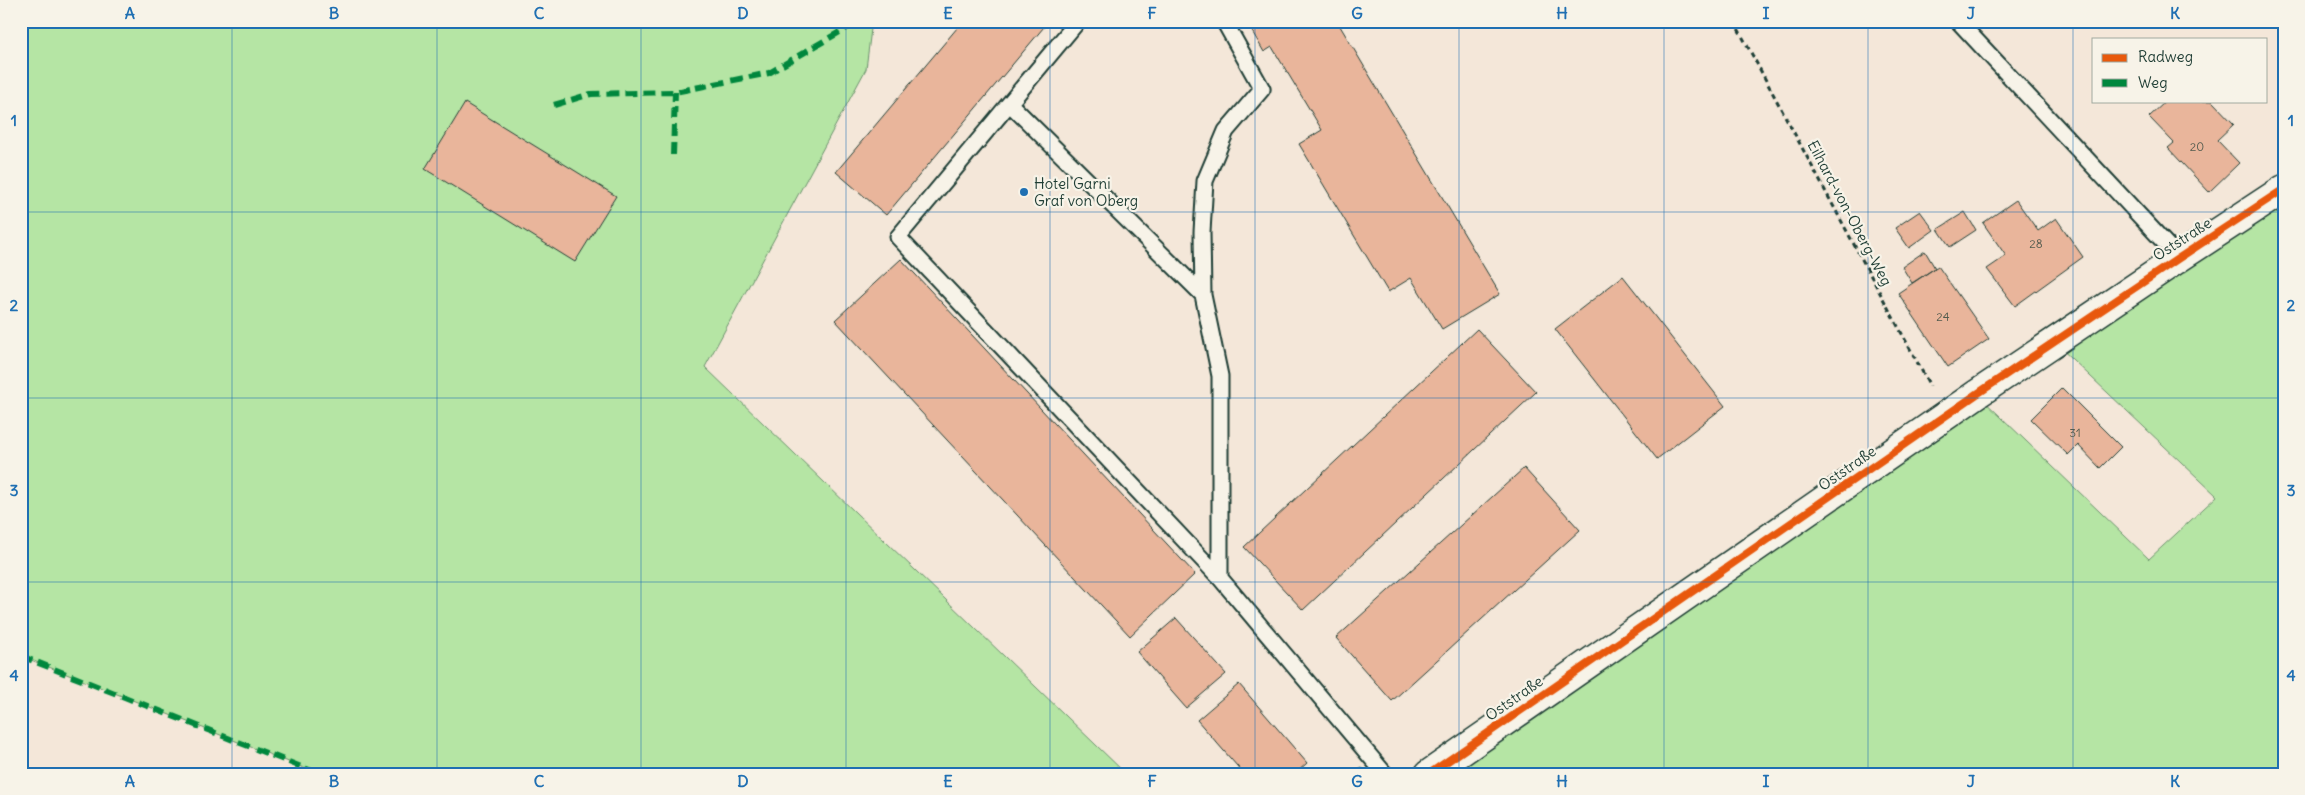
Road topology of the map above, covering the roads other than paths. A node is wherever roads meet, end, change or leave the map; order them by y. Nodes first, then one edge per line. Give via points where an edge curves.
1 (1078, 21) edge
2 (1224, 21) edge
3 (1958, 21) edge
4 (1010, 104) junction
5 (2284, 189) edge
6 (2178, 258) junction
7 (1203, 296) junction
8 (1220, 578) junction
9 (1385, 774) edge
10 (1429, 774) edge

1 - 4 lane
2 - 7 lane via 1262,89 1226,131 1205,181
3 - 6 lane, Oststraße
4 - 7 lane
4 - 8 lane via 898,238
5 - 6 street, Oststraße
6 - 10 street, Oststraße
7 - 8 lane via 1220,376
8 - 9 lane

